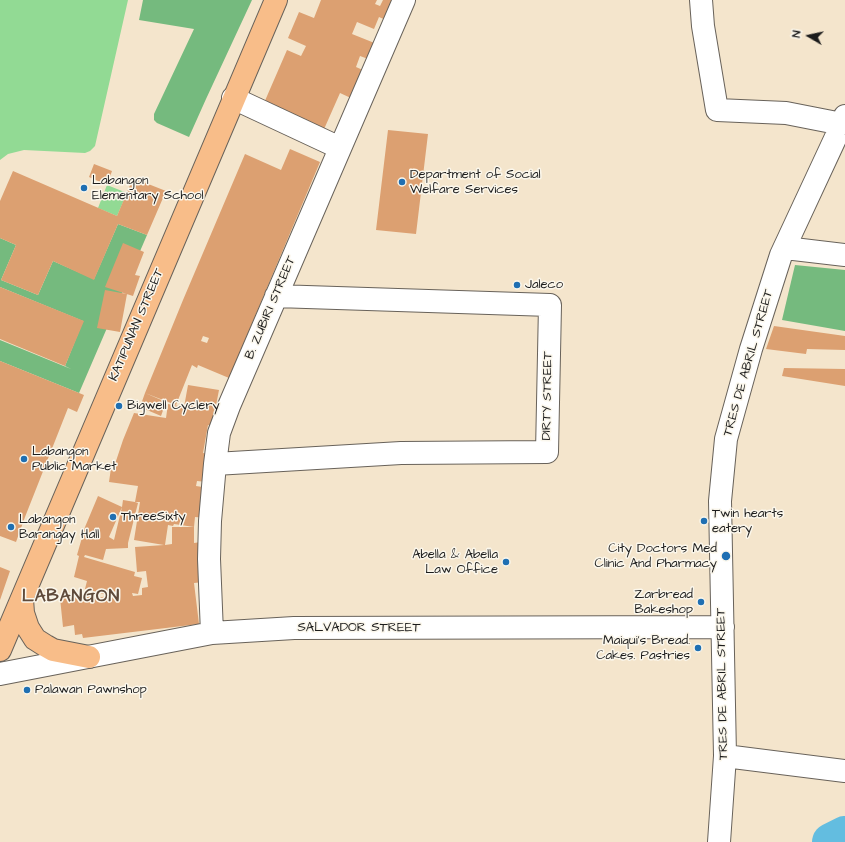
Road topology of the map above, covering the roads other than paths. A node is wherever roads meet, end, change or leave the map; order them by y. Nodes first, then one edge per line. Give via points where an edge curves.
1 (276, 0) edge
2 (404, 0) edge
3 (701, 0) edge
4 (233, 98) junction
5 (844, 120) edge
6 (340, 148) junction
7 (785, 248) junction
8 (845, 255) edge
9 (276, 296) junction
10 (215, 464) junction
11 (22, 599) junction
12 (723, 627) junction
13 (212, 632) junction
14 (0, 650) edge
15 (89, 657) junction
16 (0, 674) edge
17 (725, 756) junction
18 (845, 772) edge
19 (719, 842) edge

1 - 4 main road, KATIPUNAN STREET
2 - 6 street, B. ZUBIRI STREET
3 - 5 street via 717,110
4 - 6 street
4 - 11 main road, KATIPUNAN STREET
5 - 7 street, TRES DE ABRIL STREET
6 - 9 street, B. ZUBIRI STREET
7 - 8 street
7 - 12 street, TRES DE ABRIL STREET via 751,349 726,439 720,501
9 - 10 street, B. ZUBIRI STREET via 219,433
9 - 10 street, DIRTY STREET via 550,305 547,452 401,453
10 - 13 street, B. ZUBIRI STREET via 209,544
11 - 14 main road, KATIPUNAN STREET
11 - 15 main road via 28,628 35,638 53,650
12 - 13 street, SALVADOR STREET via 294,628
12 - 17 street, TRES DE ABRIL STREET
13 - 15 street, SALVADOR STREET
15 - 16 street, SALVADOR STREET
17 - 18 street
17 - 19 street, TRES DE ABRIL STREET

